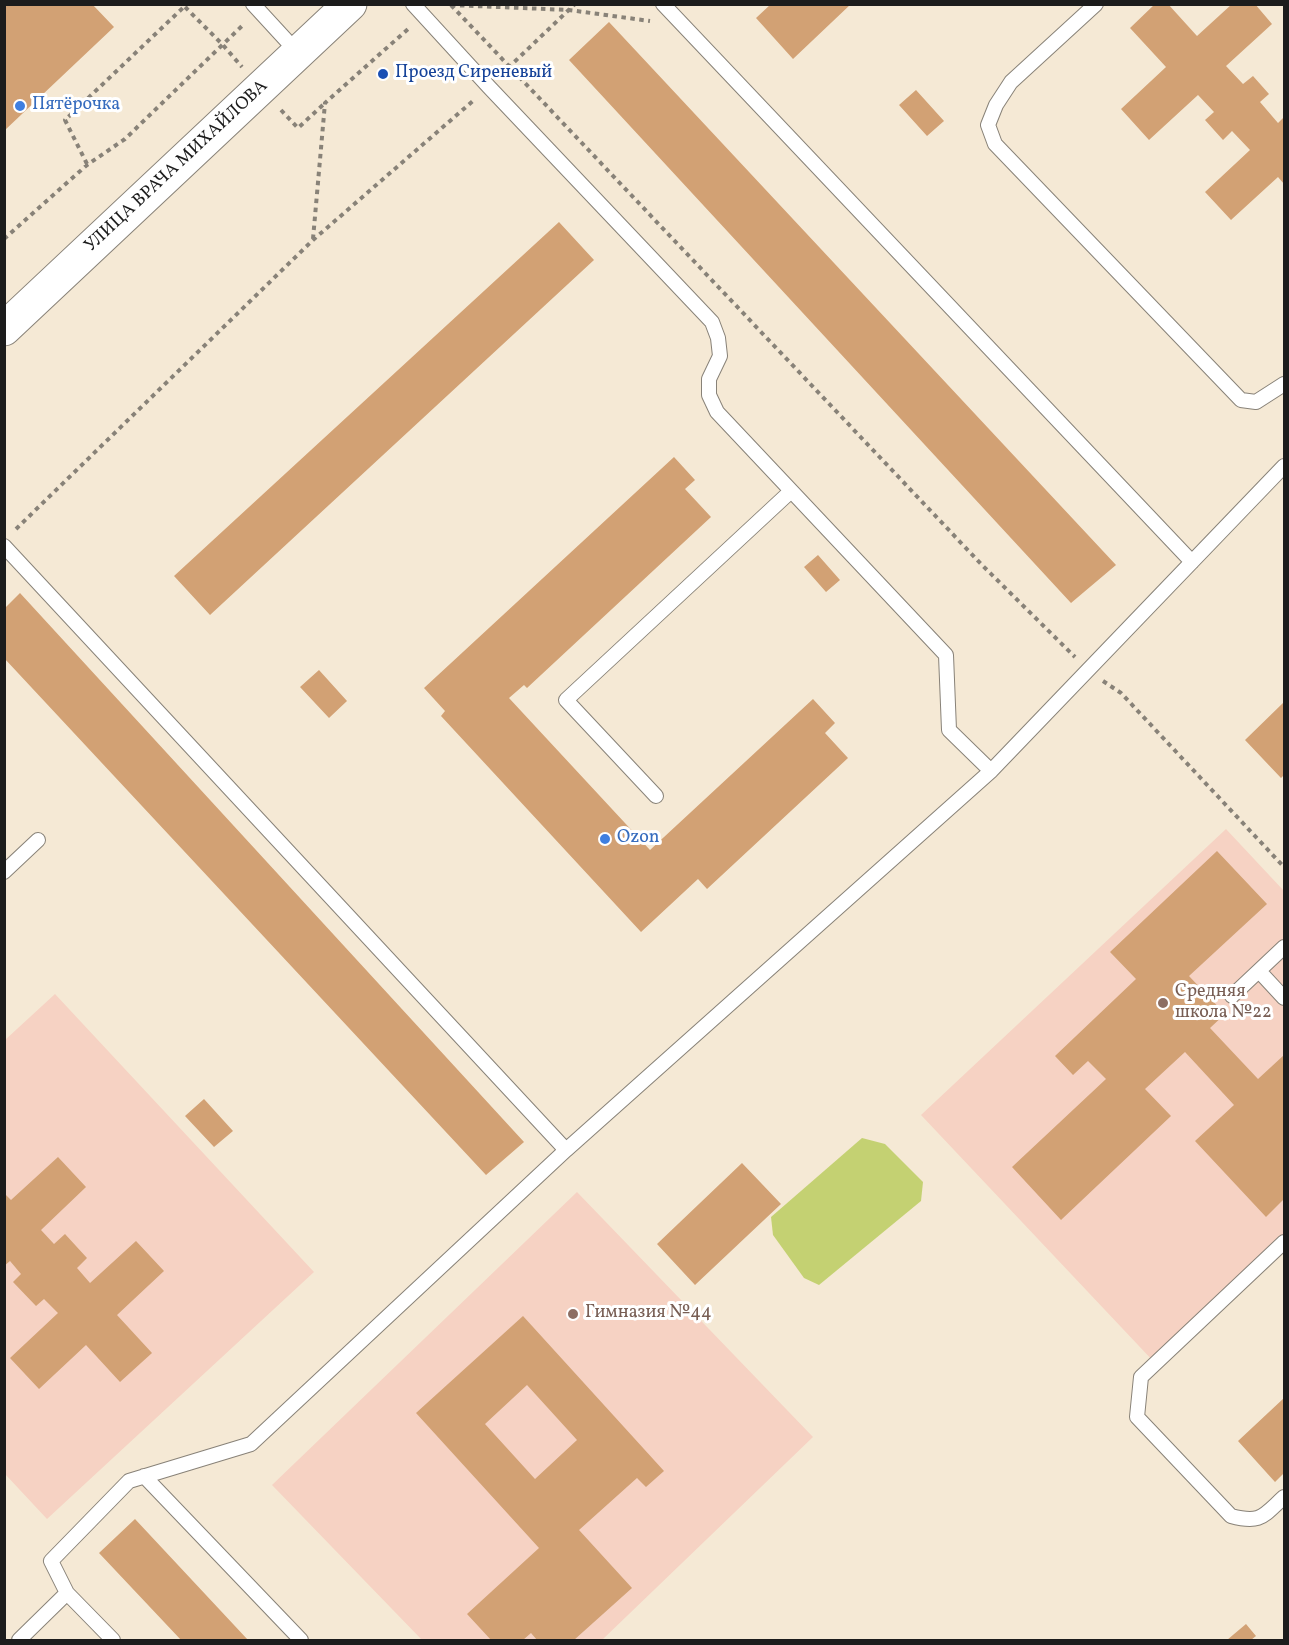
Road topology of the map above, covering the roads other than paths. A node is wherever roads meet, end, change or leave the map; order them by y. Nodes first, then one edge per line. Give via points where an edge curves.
1 (350, 4) edge
2 (413, 4) edge
3 (663, 4) edge
4 (1096, 4) edge
5 (255, 7) edge
6 (298, 53) junction
7 (4, 329) edge
8 (1284, 384) edge
9 (1284, 466) edge
10 (790, 492) junction
11 (4, 546) edge
12 (1192, 562) junction
13 (991, 771) junction
14 (656, 796) dead end
15 (38, 840) dead end
16 (4, 872) edge
17 (1284, 947) edge
18 (1259, 971) junction
19 (1232, 996) dead end
20 (1284, 998) edge
21 (566, 1150) junction
22 (1284, 1242) edge
23 (144, 1476) junction
24 (1284, 1497) edge
25 (67, 1593) junction
26 (20, 1641) edge
27 (112, 1641) edge
28 (301, 1641) edge

1 - 6 main road, УЛИЦА ВРАЧА МИХАЙЛОВА
2 - 10 lane via 712,322 720,356 710,379 709,395 717,412
3 - 12 lane
4 - 8 lane via 1011,82 988,125 995,144 1241,400 1256,402
5 - 6 lane
6 - 7 main road, УЛИЦА ВРАЧА МИХАЙЛОВА
9 - 12 lane
10 - 13 lane via 946,655 949,730
10 - 14 lane via 566,700
11 - 21 lane
12 - 13 lane
13 - 21 lane
15 - 16 lane
17 - 18 lane
18 - 19 lane
18 - 20 lane
21 - 23 lane via 251,1444
22 - 24 lane via 1141,1377 1137,1417 1231,1516 1249,1521 1264,1516
23 - 25 lane via 129,1481 51,1561
23 - 28 lane
25 - 26 lane
25 - 27 lane

